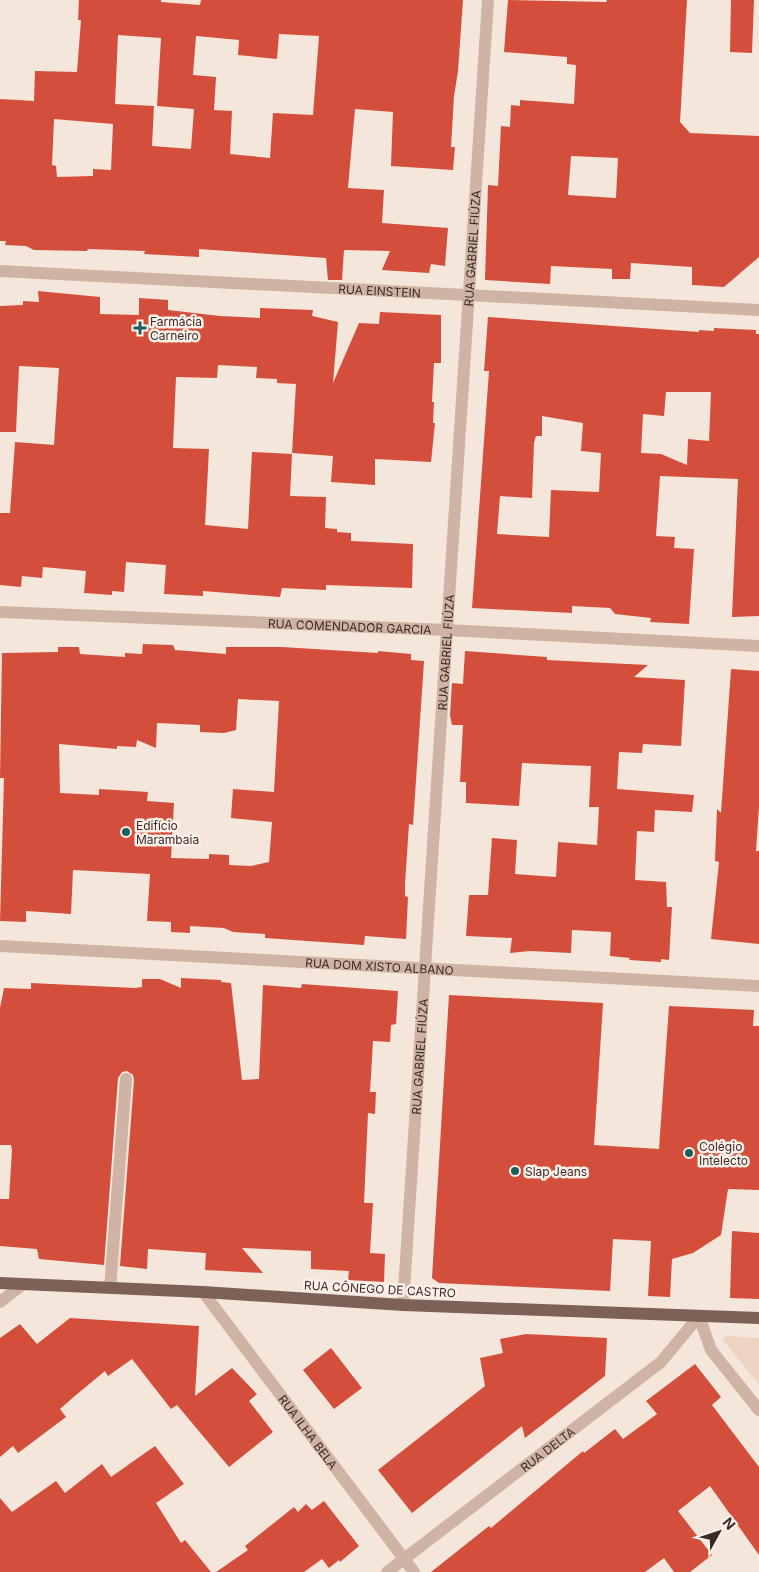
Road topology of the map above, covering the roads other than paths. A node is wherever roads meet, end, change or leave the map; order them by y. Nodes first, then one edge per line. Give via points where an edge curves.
1 (488, 0) edge
2 (0, 271) edge
3 (468, 295) junction
4 (759, 310) edge
5 (0, 612) edge
6 (447, 630) junction
7 (759, 646) edge
8 (0, 946) edge
9 (425, 970) junction
10 (759, 986) edge
11 (126, 1079) dead end
12 (0, 1283) edge
13 (23, 1284) junction
14 (110, 1288) junction
15 (203, 1292) junction
16 (0, 1302) edge
17 (403, 1306) junction
18 (699, 1316) junction
19 (759, 1318) edge
20 (759, 1410) edge
21 (404, 1559) junction
22 (387, 1572) edge
23 (414, 1572) edge

1 - 3 street, RUA GABRIEL FIÚZA
2 - 3 street, RUA EINSTEIN
3 - 4 street, RUA EINSTEIN
3 - 6 street, RUA GABRIEL FIÚZA
5 - 6 street, RUA COMENDADOR GARCIA
6 - 7 street, RUA COMENDADOR GARCIA
6 - 9 street, RUA GABRIEL FIÚZA
8 - 9 street, RUA DOM XISTO ALBANO
9 - 10 street, RUA DOM XISTO ALBANO
9 - 17 street, RUA GABRIEL FIÚZA
11 - 14 street
12 - 13 main road, RUA CÔNEGO DE CASTRO
13 - 14 main road, RUA CÔNEGO DE CASTRO
13 - 16 street
14 - 15 main road, RUA CÔNEGO DE CASTRO
15 - 17 main road, RUA CÔNEGO DE CASTRO
15 - 21 street, RUA ILHA BELA
17 - 18 main road, RUA CÔNEGO DE CASTRO
18 - 19 main road, RUA CÔNEGO DE CASTRO
18 - 20 street via 711,1350
18 - 21 street, RUA DELTA via 661,1362
21 - 22 street, RUA DELTA
21 - 23 street, RUA ILHA BELA

